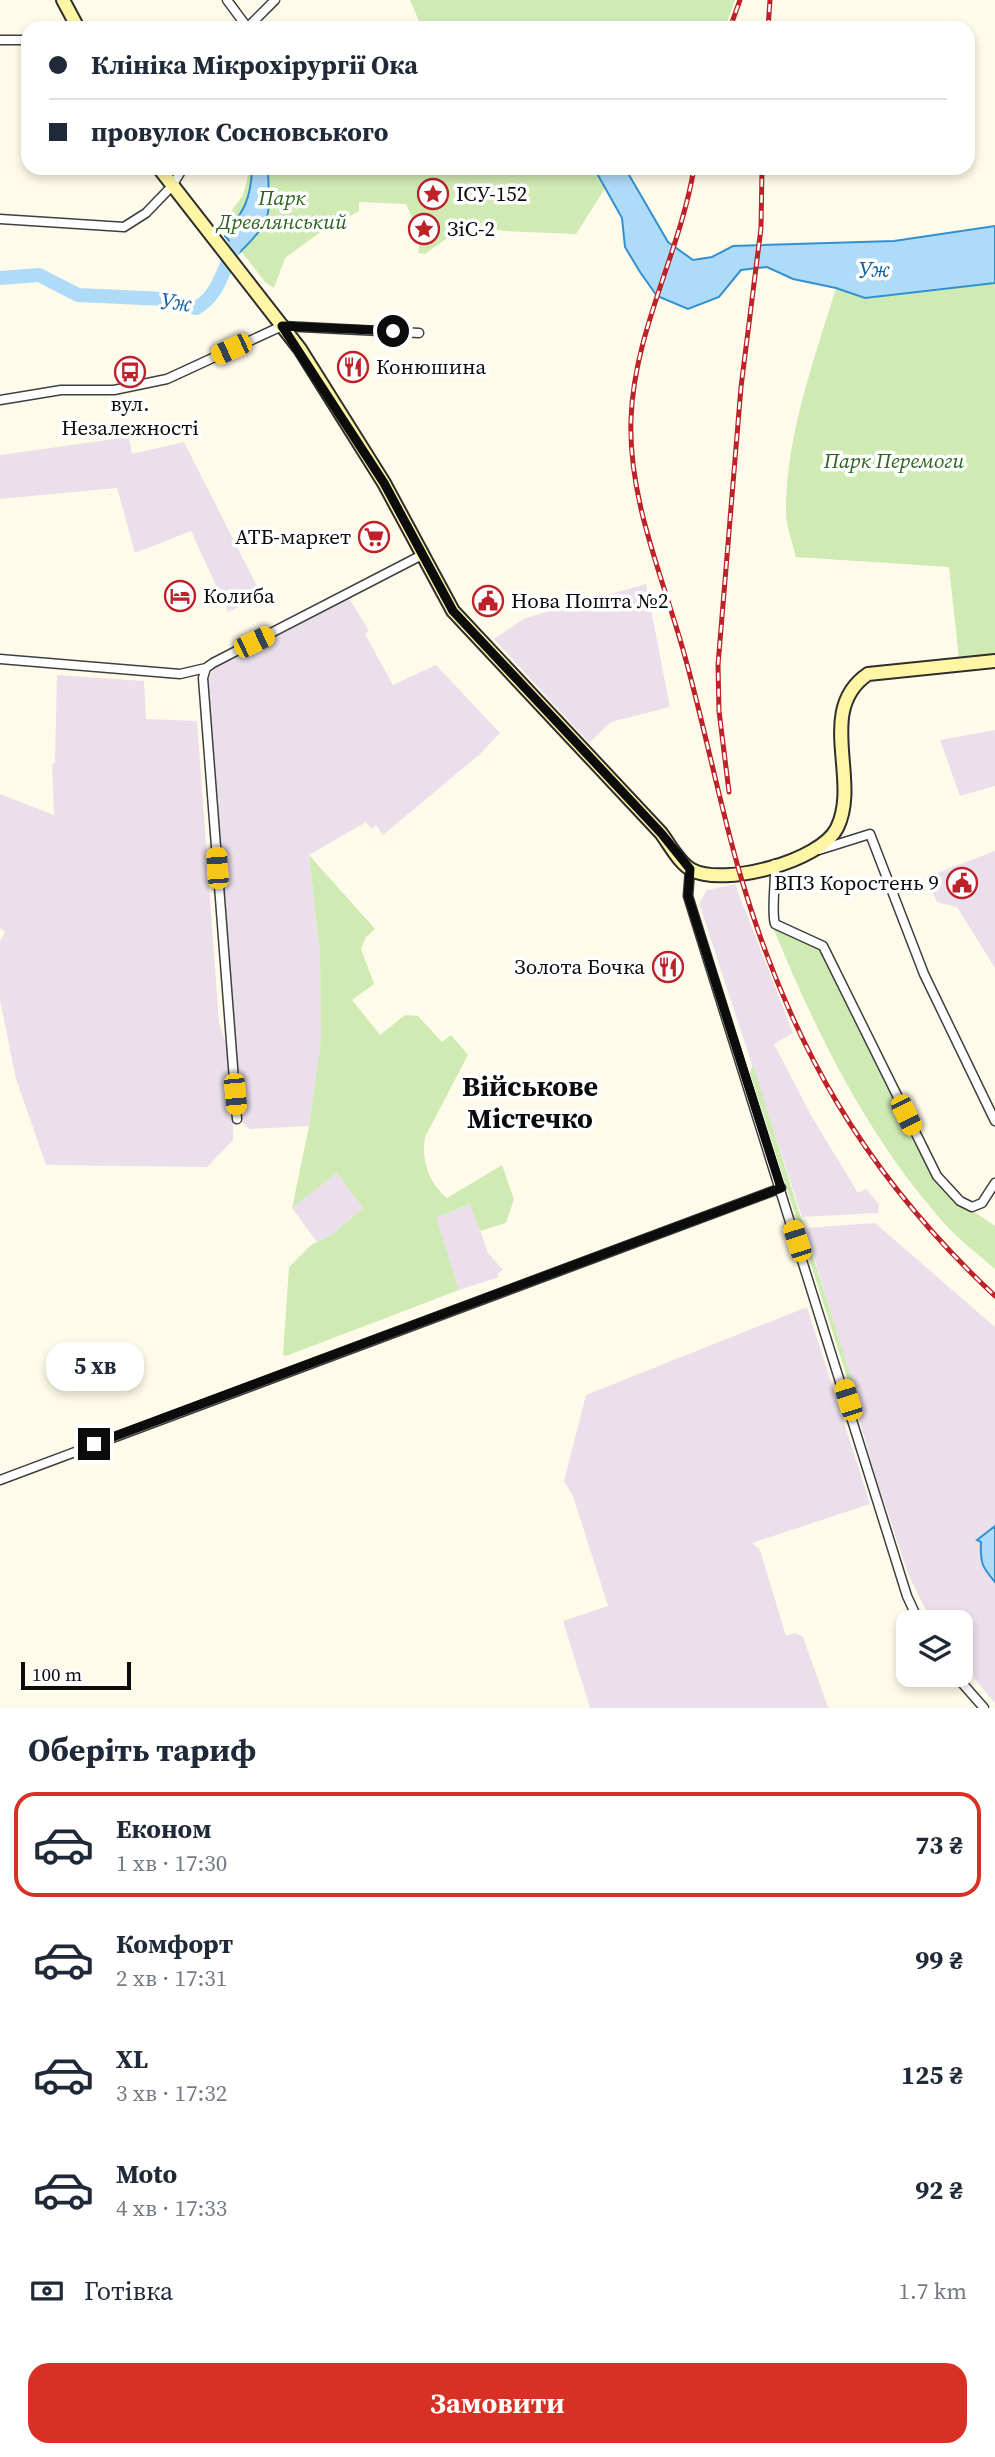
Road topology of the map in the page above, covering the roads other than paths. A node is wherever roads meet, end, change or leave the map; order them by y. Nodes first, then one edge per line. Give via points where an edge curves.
1 (63, 0) edge
2 (228, 0) edge
3 (275, 0) edge
4 (73, 21) edge
5 (243, 21) edge
6 (253, 21) edge
7 (0, 40) edge
8 (21, 40) edge
9 (164, 175) edge
10 (179, 175) edge
11 (172, 186) junction
12 (0, 219) edge
13 (282, 326) junction
14 (419, 333) dead end
15 (0, 400) edge
16 (422, 555) junction
17 (0, 659) edge
18 (995, 662) edge
19 (206, 668) junction
20 (842, 812) junction
21 (853, 840) junction
22 (813, 852) junction
23 (775, 864) junction
24 (690, 869) junction
25 (237, 1119) dead end
26 (995, 1121) edge
27 (995, 1183) edge
28 (781, 1188) junction
29 (0, 1480) edge
30 (914, 1610) edge
31 (966, 1687) edge
32 (984, 1708) edge

1 - 4 street
2 - 5 street
3 - 6 street
7 - 8 street
9 - 11 street
10 - 11 street
11 - 12 street via 146,213 124,227
11 - 13 street
13 - 14 street
13 - 15 street via 167,379 114,390 61,390
13 - 16 street via 349,425
16 - 19 street
16 - 24 street via 453,611
17 - 19 street via 180,674
18 - 20 street via 889,670 868,674 855,683 844,703
19 - 25 street via 202,689
20 - 21 street via 843,834
20 - 22 street via 831,837
21 - 22 street
21 - 26 street via 870,834 924,974
22 - 23 street
23 - 24 street via 746,872 704,874
23 - 27 street via 775,923 817,940 823,947 937,1176 973,1208
24 - 28 street via 688,896
28 - 29 street
28 - 30 street
31 - 32 street

